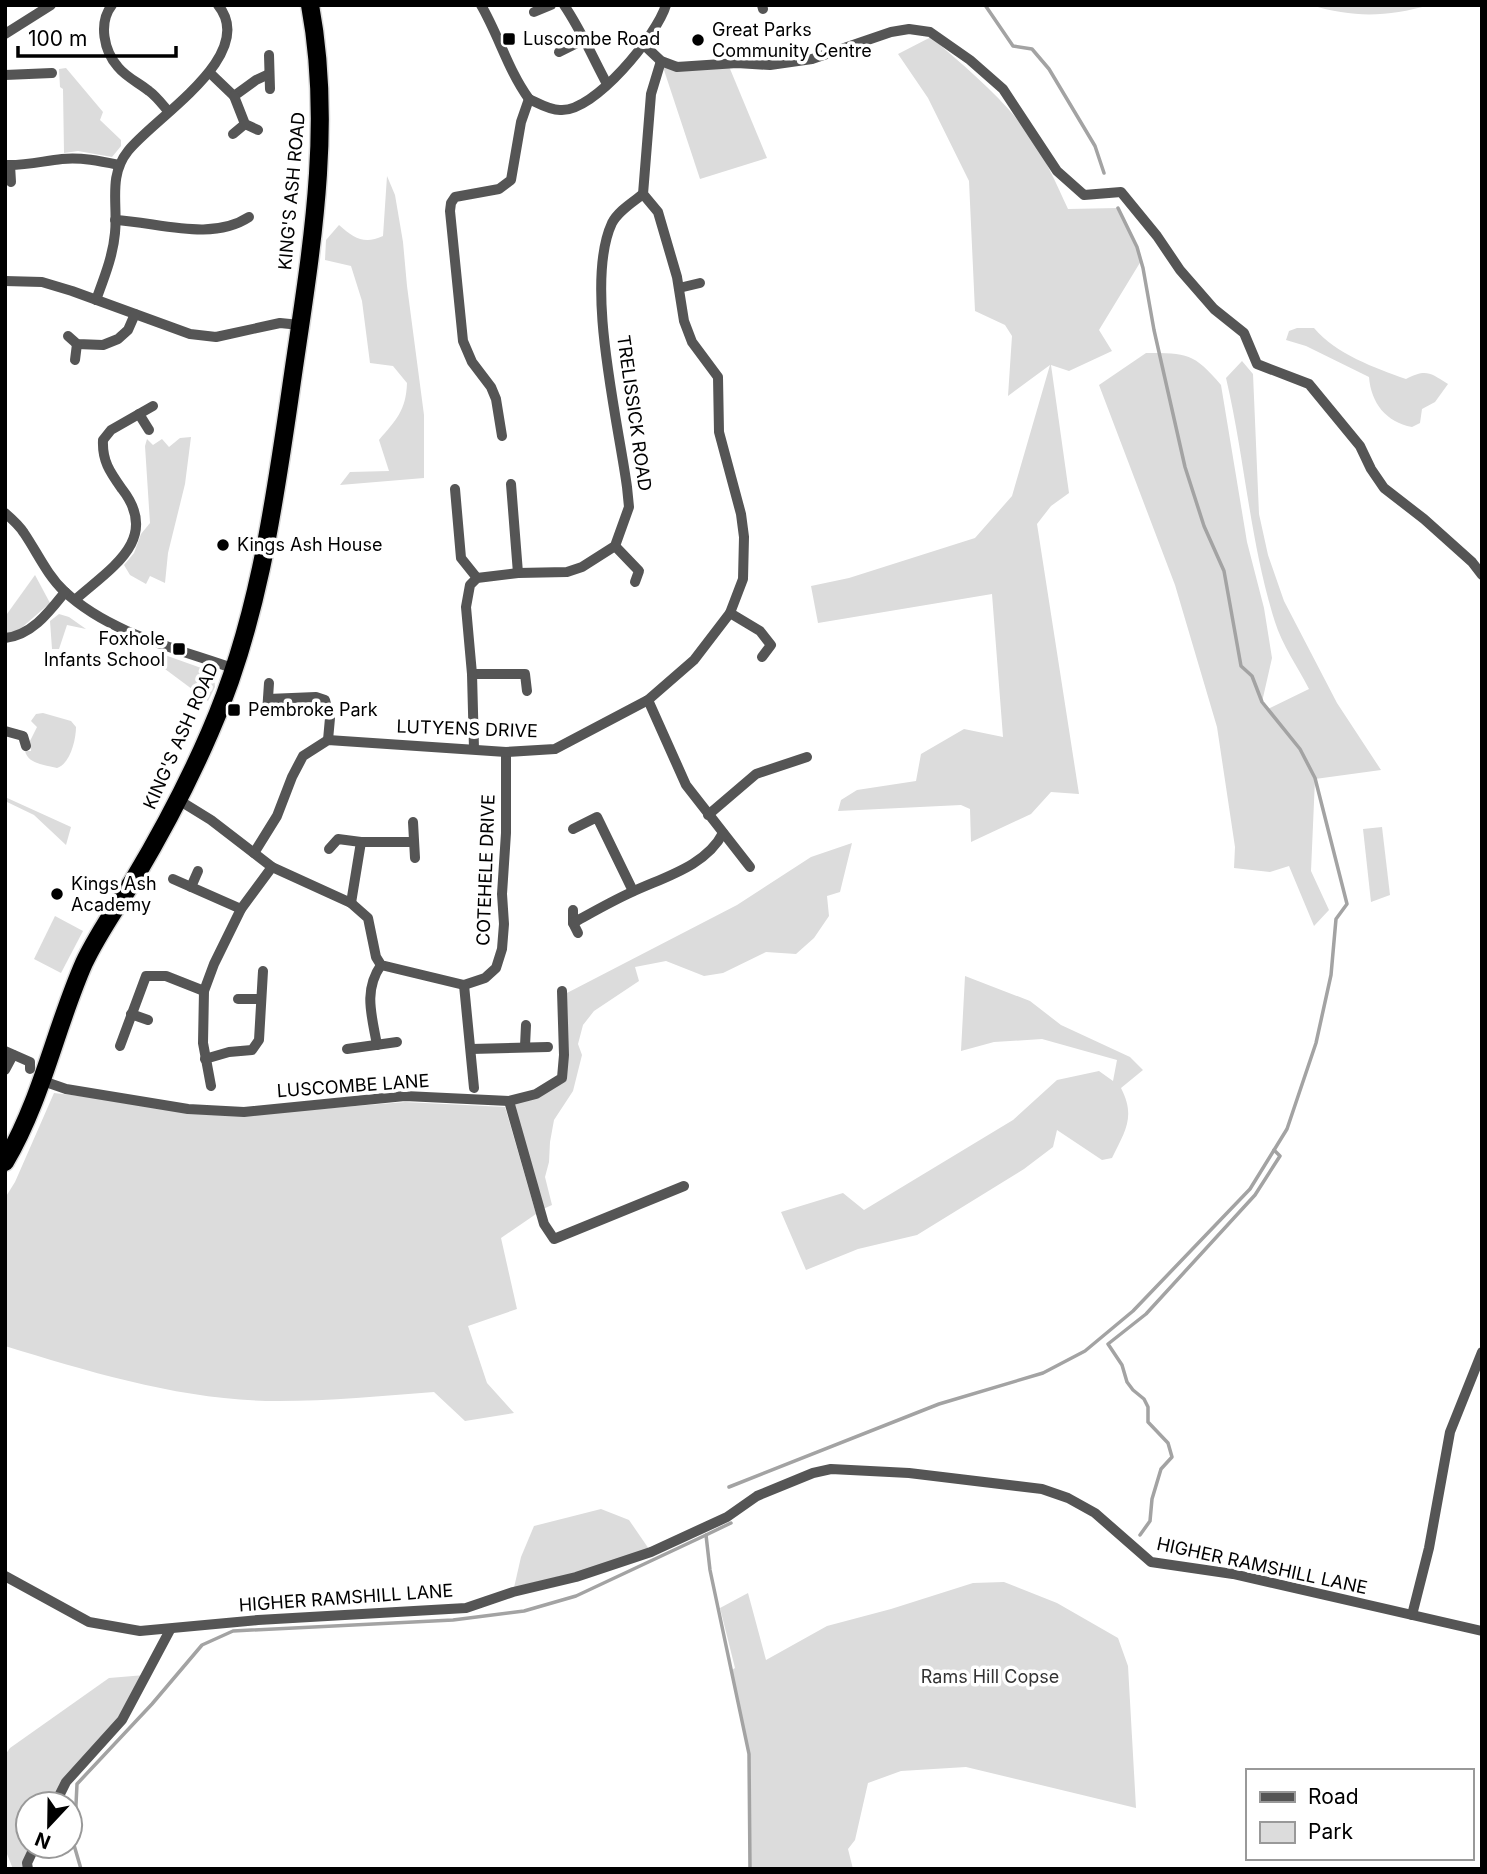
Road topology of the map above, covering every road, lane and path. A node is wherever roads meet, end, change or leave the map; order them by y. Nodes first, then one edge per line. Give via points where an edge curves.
1 (51, 5) edge
2 (218, 5) edge
3 (310, 5) edge
4 (481, 5) edge
5 (551, 5) edge
6 (564, 5) edge
7 (666, 5) edge
8 (107, 6) edge
9 (534, 12) dead end
10 (5, 34) edge
11 (583, 40) junction
12 (643, 44) junction
13 (559, 52) dead end
14 (269, 55) dead end
15 (661, 61) junction
16 (52, 73) dead end
17 (211, 73) junction
18 (269, 74) junction
19 (5, 75) edge
20 (607, 84) junction
21 (270, 89) dead end
22 (234, 96) junction
23 (529, 99) junction
24 (168, 111) junction
25 (245, 124) junction
26 (258, 130) dead end
27 (233, 134) dead end
28 (8, 165) edge
29 (119, 165) junction
30 (11, 182) dead end
31 (643, 194) junction
32 (249, 217) dead end
33 (115, 220) junction
34 (236, 226) junction
35 (243, 236) dead end
36 (5, 281) edge
37 (700, 283) dead end
38 (679, 288) junction
39 (96, 300) junction
40 (135, 314) junction
41 (300, 325) junction
42 (75, 360) dead end
43 (153, 406) dead end
44 (139, 414) junction
45 (149, 430) dead end
46 (502, 436) dead end
47 (511, 484) dead end
48 (454, 489) dead end
49 (5, 513) edge
50 (615, 546) junction
51 (518, 573) junction
52 (642, 574) dead end
53 (1482, 575) edge
54 (477, 578) junction
55 (65, 592) junction
56 (76, 599) junction
57 (730, 613) junction
58 (5, 639) edge
59 (771, 645) junction
60 (784, 646) dead end
61 (762, 657) dead end
62 (526, 661) dead end
63 (235, 669) junction
64 (472, 674) junction
65 (525, 674) junction
66 (269, 683) dead end
67 (527, 691) dead end
68 (268, 699) junction
69 (648, 700) junction
70 (267, 713) dead end
71 (5, 731) edge
72 (25, 738) dead end
73 (328, 740) junction
74 (474, 749) junction
75 (506, 752) junction
76 (807, 757) dead end
77 (177, 799) junction
78 (708, 815) junction
79 (413, 822) dead end
80 (573, 829) dead end
81 (723, 833) junction
82 (361, 842) junction
83 (413, 842) junction
84 (329, 849) dead end
85 (254, 853) junction
86 (415, 858) dead end
87 (271, 867) junction
88 (750, 867) dead end
89 (198, 871) dead end
90 (173, 879) dead end
91 (191, 887) junction
92 (634, 891) junction
93 (351, 903) junction
94 (241, 909) junction
95 (573, 910) dead end
96 (381, 965) junction
97 (263, 971) dead end
98 (464, 985) junction
99 (562, 990) dead end
100 (204, 991) junction
101 (238, 999) dead end
102 (261, 999) junction
103 (131, 1014) junction
104 (148, 1020) dead end
105 (526, 1025) dead end
106 (397, 1042) dead end
107 (377, 1045) junction
108 (120, 1046) dead end
109 (526, 1046) junction
110 (548, 1047) dead end
111 (347, 1049) dead end
112 (471, 1049) junction
113 (9, 1053) edge
114 (205, 1059) junction
115 (5, 1070) edge
116 (36, 1075) junction
117 (211, 1086) dead end
118 (474, 1088) dead end
119 (509, 1101) junction
120 (5, 1162) edge
121 (684, 1186) dead end
122 (1482, 1352) edge
123 (5, 1576) edge
124 (1412, 1615) junction
125 (170, 1630) junction
126 (1482, 1631) edge
127 (62, 1790) edge

1 - 10 street
2 - 17 street via 228,33
3 - 41 highway, KING'S ASH ROAD via 320,140
4 - 23 street
5 - 9 street
6 - 11 street
7 - 12 street
8 - 24 street via 104,24 111,57
11 - 13 street
11 - 20 street
12 - 15 street
12 - 20 street
14 - 18 street
15 - 31 street via 650,94
15 - 53 street via 677,66 770,65 812,59 891,32 930,32 1003,89 1057,171 1084,195 1121,192 1214,309 1244,333 1257,364 1309,384 1360,446 1384,488
16 - 19 street
17 - 22 street
17 - 24 street
18 - 21 street
18 - 22 street
20 - 23 street via 580,105 561,111
22 - 25 street
23 - 46 street via 511,180 499,189 455,197 450,203 463,341 496,399
24 - 29 street
25 - 26 street
25 - 27 street
28 - 29 street via 63,159
28 - 30 street
29 - 33 street
31 - 38 street, LUTYENS DRIVE via 658,212
31 - 50 street, TRELISSICK ROAD via 613,220 601,273 605,342 629,507
32 - 34 street
33 - 34 street via 173,229
33 - 39 street via 110,261
34 - 35 street
36 - 39 street via 42,282
37 - 38 street
38 - 57 street, LUTYENS DRIVE via 692,342 718,377 719,432 741,514 743,579
39 - 40 street
40 - 41 street via 190,334 216,337 280,323
40 - 42 street via 118,339 103,345 72,340
41 - 63 highway, KING'S ASH ROAD via 281,463 258,584
43 - 44 street
44 - 45 street
44 - 56 street via 103,440 108,471 134,504 134,539 121,558
47 - 51 street
48 - 54 street via 461,558
49 - 55 street
50 - 51 street via 566,572
50 - 52 street
51 - 54 street
54 - 64 street via 470,585 466,607
55 - 56 street
55 - 58 street via 30,629
56 - 63 street via 127,632
57 - 59 street via 760,631
57 - 69 street, LUTYENS DRIVE via 694,660
59 - 60 street
59 - 61 street
62 - 65 street
63 - 77 highway, KING'S ASH ROAD
64 - 65 street
64 - 74 street
65 - 67 street
66 - 68 street
68 - 70 street
68 - 73 street via 316,697 325,701 330,718
69 - 75 street, LUTYENS DRIVE via 555,749
69 - 78 street via 686,785
71 - 72 street
73 - 74 street, LUTYENS DRIVE
73 - 85 street via 303,756 277,816
74 - 75 street, LUTYENS DRIVE
75 - 98 street, COTEHELE DRIVE via 502,949 496,968 485,978
76 - 78 street via 756,774
77 - 85 street
77 - 116 highway, KING'S ASH ROAD via 85,961
78 - 81 street
79 - 83 street
80 - 92 street via 597,817
81 - 88 street
81 - 92 street via 704,856
82 - 83 street
82 - 84 street via 338,839
82 - 93 street
83 - 86 street
85 - 87 street
87 - 93 street
87 - 94 street
89 - 91 street
90 - 91 street
91 - 94 street
92 - 95 street via 576,928
93 - 96 street via 368,918
94 - 100 street
96 - 98 street
96 - 107 street via 369,998
97 - 102 street
98 - 112 street
99 - 119 street via 562,1078 536,1094
100 - 103 street via 166,976 146,976
100 - 114 street
101 - 102 street
102 - 114 street via 258,1040 252,1051
103 - 104 street
103 - 108 street
105 - 109 street
106 - 107 street
107 - 111 street
109 - 110 street
109 - 112 street
112 - 118 street
113 - 115 street
113 - 116 street via 30,1062
114 - 117 street
116 - 119 street, LUSCOMBE LANE via 66,1089 188,1109 244,1112 405,1096
116 - 120 highway, KING'S ASH ROAD via 24,1128
119 - 121 street via 544,1224 554,1239
122 - 124 street via 1450,1432
123 - 125 street, HIGHER RAMSHILL LANE via 89,1622 140,1631
124 - 125 street, HIGHER RAMSHILL LANE via 1233,1574 1151,1562 1095,1513 1042,1489 831,1469 757,1496 727,1517 651,1552 466,1608
124 - 126 street, HIGHER RAMSHILL LANE
125 - 127 street via 122,1720

